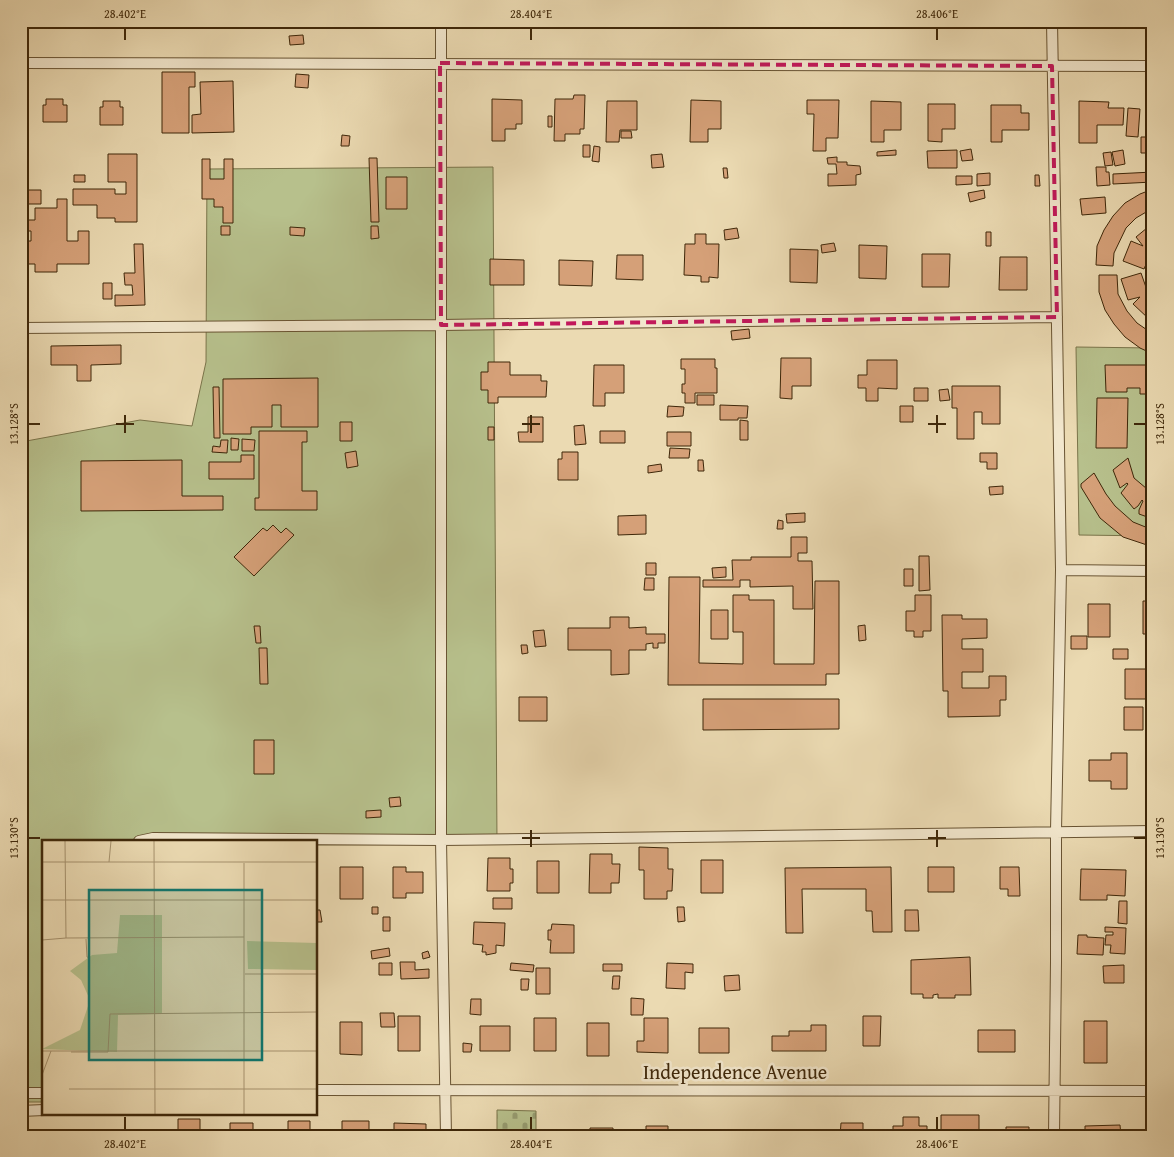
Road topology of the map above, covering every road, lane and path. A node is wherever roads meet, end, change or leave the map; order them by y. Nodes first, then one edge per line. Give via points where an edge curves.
1 (441, 21) edge
2 (1052, 21) edge
3 (21, 63) edge
4 (440, 63) junction
5 (1052, 66) junction
6 (1153, 66) edge
7 (1057, 317) junction
8 (441, 325) junction
9 (21, 328) edge
10 (1061, 570) junction
11 (1153, 571) edge
12 (1056, 831) junction
13 (1153, 831) edge
14 (144, 840) edge
15 (441, 840) junction
16 (445, 1089) junction
17 (318, 1090) edge
18 (1054, 1091) junction
19 (1153, 1091) edge
20 (21, 1093) edge
21 (42, 1093) edge
22 (42, 1110) edge
23 (21, 1111) edge
24 (446, 1136) edge
25 (1054, 1136) edge

1 - 4 street
2 - 5 street
3 - 4 street
4 - 5 street
4 - 8 street
5 - 6 street
5 - 7 street
7 - 8 street
7 - 10 street
8 - 9 street
8 - 15 street
10 - 11 street
10 - 12 street
12 - 13 street
12 - 15 street
12 - 18 street
14 - 15 street
15 - 16 street
16 - 17 street, Independence Avenue
16 - 18 street, Independence Avenue
16 - 24 street
18 - 19 street, Independence Avenue
18 - 25 street
20 - 21 street
22 - 23 street

